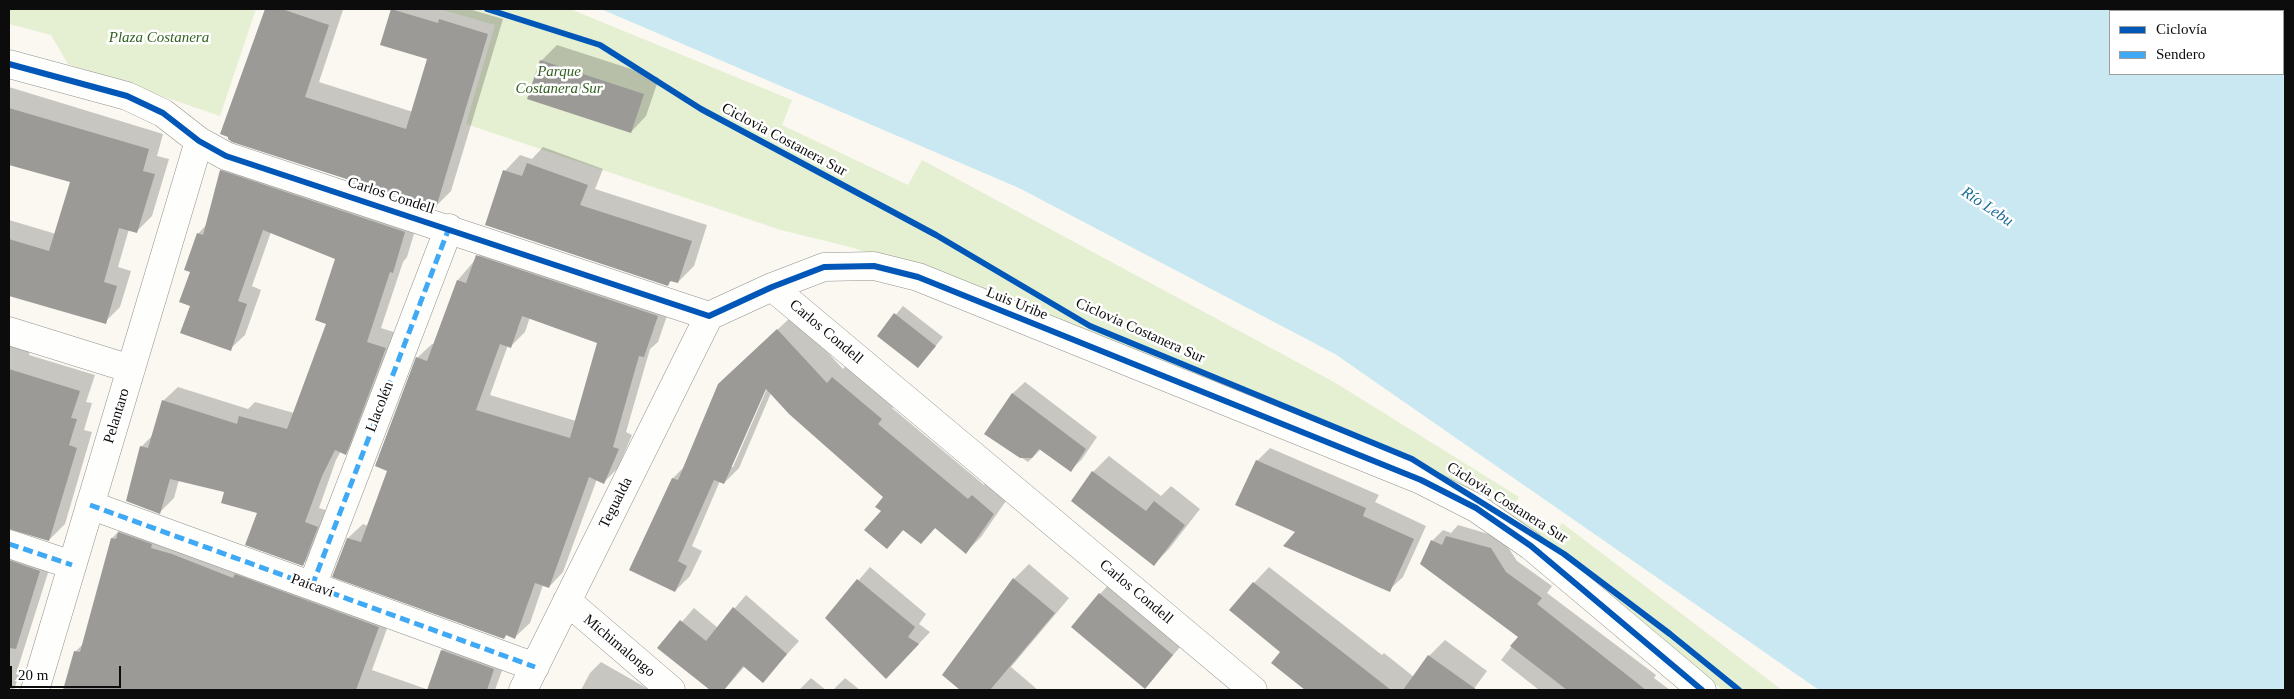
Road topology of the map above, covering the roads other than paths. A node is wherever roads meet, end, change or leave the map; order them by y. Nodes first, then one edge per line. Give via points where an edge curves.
1 (9, 64) edge
2 (199, 141) junction
3 (449, 228) junction
4 (772, 287) junction
5 (709, 316) junction
6 (9, 331) edge
7 (131, 370) junction
8 (90, 505) junction
9 (9, 544) edge
10 (72, 564) junction
11 (312, 586) junction
12 (567, 601) junction
13 (529, 679) edge
14 (35, 690) edge
15 (671, 690) edge
16 (1253, 690) edge
17 (1702, 690) edge

1 - 2 street, Carlos Condell via 127,96 163,113
2 - 3 street, Carlos Condell via 226,156
2 - 7 street, Pelantaro
3 - 5 street, Carlos Condell
3 - 11 street, Llacolén
4 - 5 street
4 - 16 street, Carlos Condell
4 - 17 street, Luis Uribe via 824,267 837,266 874,266 918,278 1421,480 1512,531
5 - 12 street, Tegualda
6 - 7 street
7 - 8 street, Pelantaro
8 - 10 street, Pelantaro
8 - 11 street, Paicaví
9 - 10 street
10 - 14 street, Pelantaro
11 - 13 street, Paicaví
12 - 13 street, Tegualda
12 - 15 street, Michimalongo

